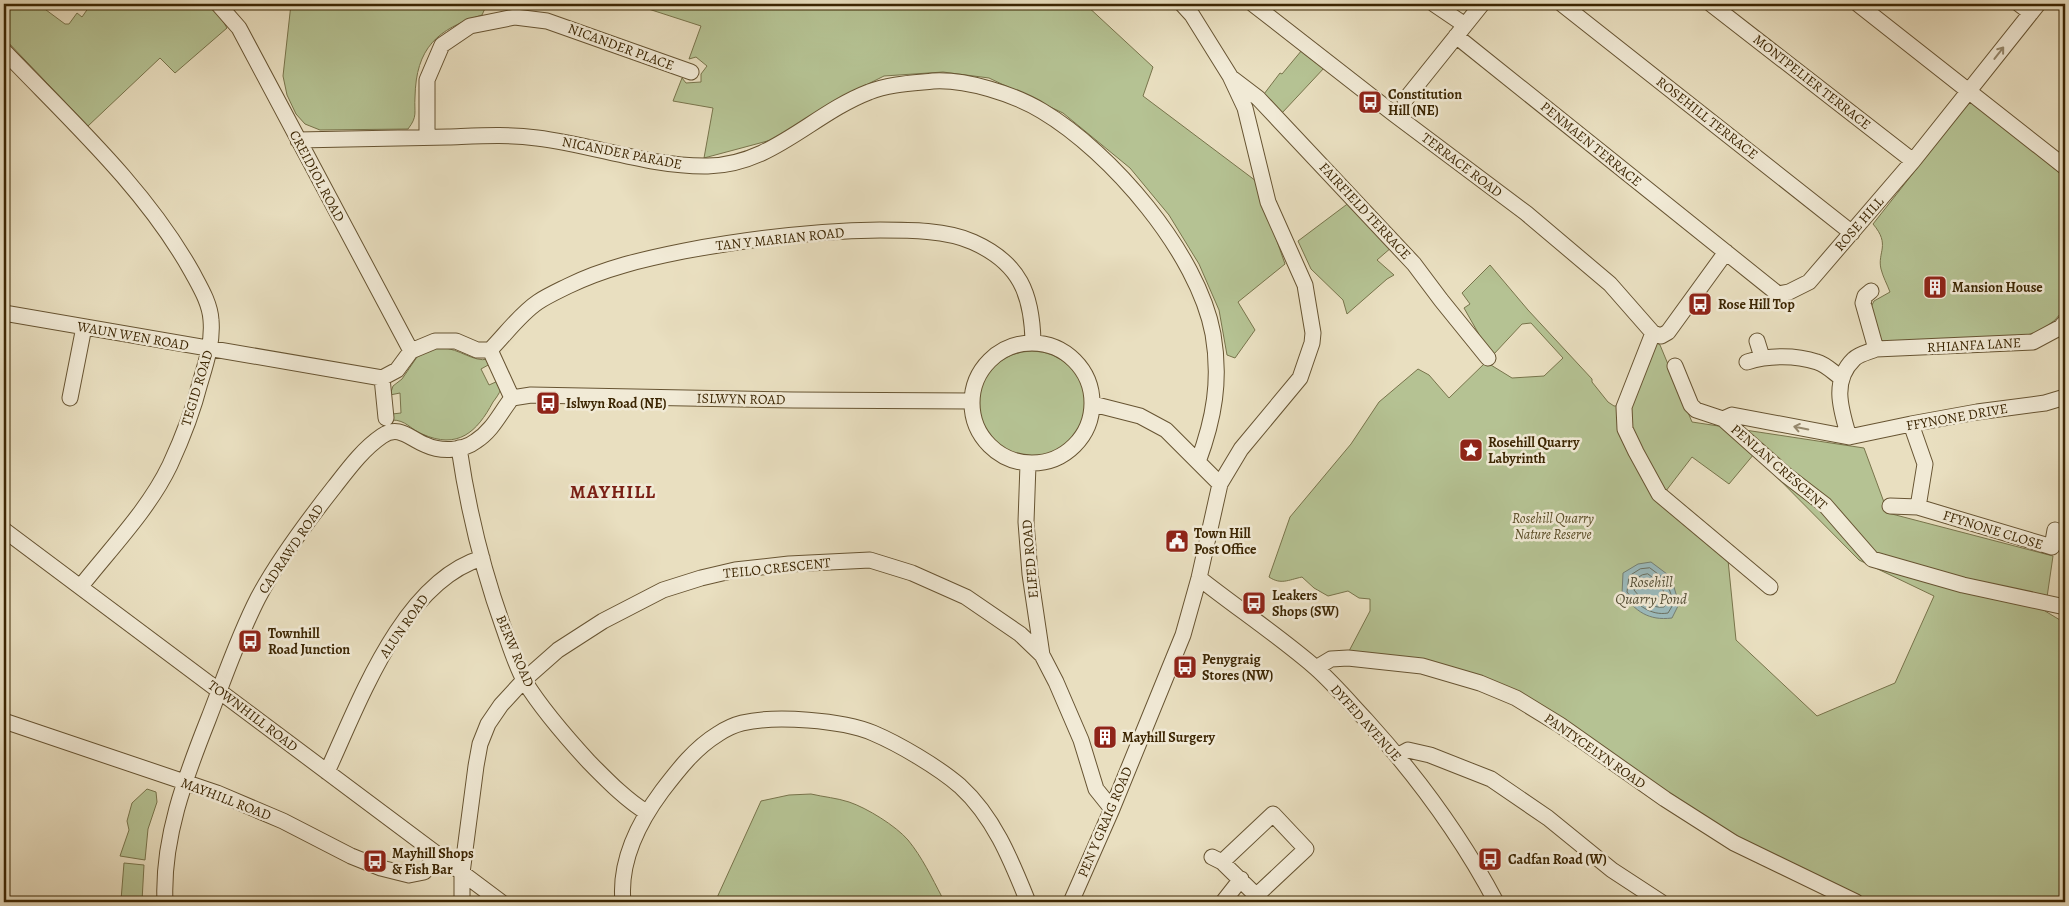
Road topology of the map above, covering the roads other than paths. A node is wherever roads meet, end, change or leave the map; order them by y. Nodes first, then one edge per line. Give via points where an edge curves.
1 (218, 4) edge
2 (1182, 4) edge
3 (1253, 4) edge
4 (1434, 4) edge
5 (1482, 4) edge
6 (1562, 4) edge
7 (1711, 4) edge
8 (1858, 4) edge
9 (2030, 7) edge
10 (1460, 30) junction
11 (4, 51) edge
12 (692, 72) dead end
13 (1230, 76) junction
14 (1969, 91) junction
15 (1405, 100) dead end
16 (427, 137) junction
17 (298, 140) junction
18 (1913, 161) junction
19 (2065, 167) edge
20 (1852, 233) junction
21 (1726, 252) junction
22 (1871, 291) dead end
23 (4, 313) edge
24 (2065, 322) edge
25 (84, 327) junction
26 (1657, 335) junction
27 (1757, 341) dead end
28 (1033, 342) junction
29 (1876, 349) junction
30 (210, 350) junction
31 (490, 350) junction
32 (411, 351) junction
33 (1762, 357) junction
34 (1488, 358) dead end
35 (1748, 362) dead end
36 (1675, 366) dead end
37 (1840, 377) junction
38 (382, 378) junction
39 (2065, 397) edge
40 (70, 398) dead end
41 (512, 398) junction
42 (971, 401) junction
43 (1094, 404) junction
44 (1723, 419) junction
45 (390, 424) junction
46 (1911, 424) junction
47 (1849, 437) junction
48 (459, 448) junction
49 (1198, 462) junction
50 (1028, 464) junction
51 (1220, 484) junction
52 (1890, 506) dead end
53 (1918, 506) junction
54 (4, 530) edge
55 (2055, 530) dead end
56 (482, 558) junction
57 (1199, 578) junction
58 (81, 586) junction
59 (1770, 587) dead end
60 (2065, 607) edge
61 (1042, 655) junction
62 (1316, 668) junction
63 (524, 680) junction
64 (220, 691) junction
65 (4, 721) edge
66 (1397, 756) junction
67 (327, 772) junction
68 (185, 782) junction
69 (1112, 809) junction
70 (646, 812) junction
71 (436, 855) junction
72 (462, 874) junction
73 (1240, 878) junction
74 (1260, 899) edge
75 (165, 902) edge
76 (462, 902) edge
77 (501, 902) edge
78 (623, 902) edge
79 (1028, 902) edge
80 (1070, 902) edge
81 (1223, 902) edge
82 (1496, 902) edge
83 (1661, 902) edge
84 (1856, 902) edge

1 - 17 street, CREIDIOL ROAD via 239,28
2 - 13 street, PEN Y GRAIG ROAD
3 - 26 street, TERRACE ROAD via 1526,213 1610,284
4 - 10 street, PENMAEN TERRACE
5 - 10 street
6 - 20 street, ROSEHILL TERRACE
7 - 18 street, MONTPELIER TERRACE
8 - 14 street
14 -> 9 street, ROSE HILL
10 - 15 street
10 - 21 street, PENMAEN TERRACE
11 - 30 street, TEGID ROAD via 121,175 174,240 205,294 211,320
12 - 16 street, NICANDER PLACE via 547,21 515,17 470,26 442,45 427,80
13 - 34 street, FAIRFIELD TERRACE via 1258,98 1414,264
13 - 51 street, PEN Y GRAIG ROAD via 1245,108 1268,202 1305,285 1312,343 1300,378 1241,449
14 - 18 street, ROSE HILL
14 - 19 street
16 - 17 street, NICANDER PARADE
16 - 49 street, NICANDER PARADE via 504,135 539,138 680,166 712,166 745,161 776,148 870,91 937,81 998,91 1041,110 1106,161 1162,227 1188,270 1205,304 1216,364 1215,404
17 - 32 street, CREIDIOL ROAD
18 - 20 street, ROSE HILL
20 - 21 street, ROSE HILL via 1809,282 1778,294
21 - 26 street via 1668,332
22 - 29 street via 1863,303
23 - 25 street, WAUN WEN ROAD
24 - 29 street, RHIANFA LANE via 2033,342
25 - 30 street, WAUN WEN ROAD
25 - 40 street
26 - 59 street via 1624,408 1629,437 1660,494
27 - 33 street
28 - 31 street, TAN Y MARIAN ROAD via 1033,321 1026,291 1016,274 999,258 973,242 911,230 858,231 728,243 642,260 569,285 537,302
28 - 42 street via 999,352 986,364 976,381
28 - 43 street via 1065,352 1078,363 1090,383
29 - 37 street via 1855,358
30 - 38 street, WAUN WEN ROAD
30 - 58 street, TEGID ROAD via 198,393 170,466 145,506
31 - 32 street via 477,350 446,340 424,344
31 - 41 street
32 - 38 street via 398,370
33 - 35 street
33 - 37 street via 1780,356 1818,362
36 - 44 street, PENLAN CRESCENT via 1691,405 1696,410
37 - 47 street via 1840,408
38 - 45 street
39 - 46 street, FFYNONE DRIVE
41 - 42 street, ISLWYN ROAD
41 - 48 street via 490,429 475,443
42 - 50 street via 975,424 987,444 1005,458
43 - 49 street via 1140,416 1166,430
43 - 50 street via 1088,428 1072,450 1052,462
47 -> 44 street via 1732,415
44 - 60 street, PENLAN CRESCENT via 1825,505 1872,559
45 - 48 street via 425,445
45 - 64 street, CADRAWD ROAD via 382,436 358,457 320,506 259,596 239,638
46 - 47 street, FFYNONE DRIVE
46 - 53 street via 1925,464
48 - 56 street, BERW ROAD
49 - 51 street
50 - 61 street, ELFED ROAD via 1026,522
51 - 57 street, PEN Y GRAIG ROAD
52 - 53 street, FFYNONE CLOSE
53 - 55 street, FFYNONE CLOSE via 2052,547
54 - 58 street, TOWNHILL ROAD
56 - 63 street, BERW ROAD
56 - 67 street, ALUN ROAD via 450,572 429,590 408,617 383,652
57 - 62 street, DYFED AVENUE
57 - 69 street, PEN Y GRAIG ROAD via 1183,635
58 - 64 street, TOWNHILL ROAD
61 - 63 street, TEILO CRESCENT via 1020,634 966,597 912,573 870,560 825,562 735,570 664,590 603,621 558,650
61 - 69 street, TEILO CRESCENT via 1081,740 1096,789
62 - 66 street, DYFED AVENUE
62 - 84 street, PANTYCELYN ROAD via 1331,659 1348,658 1422,666 1516,698 1734,843
63 - 70 street, BERW ROAD via 554,723 581,753 610,783
63 - 72 street, TEILO CRESCENT via 493,716 480,744
64 - 67 street, TOWNHILL ROAD
64 - 68 street, CADRAWD ROAD
65 - 68 street, MAYHILL ROAD
66 - 82 street, DYFED AVENUE via 1438,810
66 - 83 street via 1408,750 1430,755 1491,779 1548,818 1612,870
67 - 71 street, TOWNHILL ROAD
68 - 71 street, MAYHILL ROAD via 258,810 381,868 409,875 424,872
68 - 75 street, CADRAWD ROAD via 170,835
69 - 80 street, PEN Y GRAIG ROAD
70 - 78 street via 625,869
70 - 79 street via 683,764 718,734 741,723 785,719 821,721 871,732 898,745 959,786 996,831
71 - 72 street, TOWNHILL ROAD
72 - 76 street, TEILO CRESCENT
72 - 77 street, TOWNHILL ROAD
73 - 74 street
73 - 74 street via 1217,859 1272,814 1306,849
73 - 81 street

